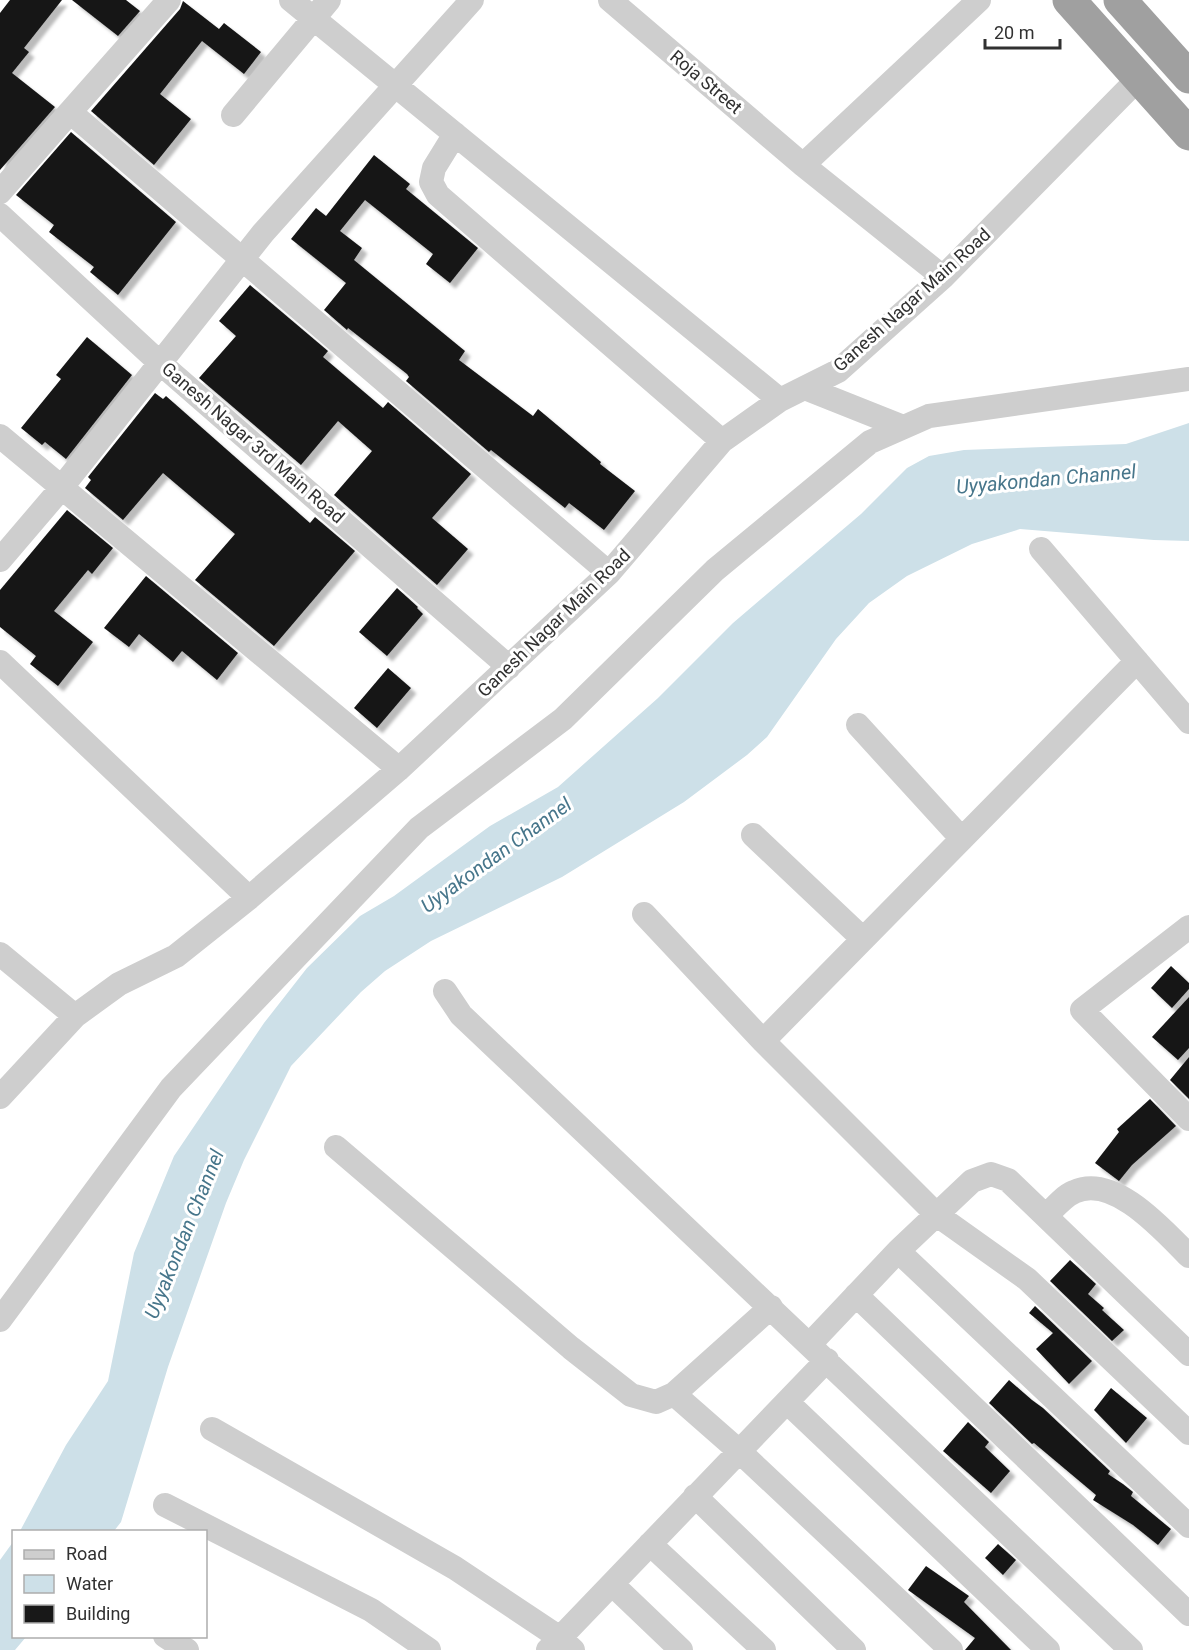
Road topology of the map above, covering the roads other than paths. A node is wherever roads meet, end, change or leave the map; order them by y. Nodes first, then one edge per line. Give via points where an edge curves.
1 (169, 0) edge
2 (291, 0) edge
3 (329, 0) edge
4 (472, 0) edge
5 (610, 0) edge
6 (979, 0) edge
7 (1069, 0) edge
8 (1120, 0) edge
9 (314, 19) junction
10 (1189, 77) edge
11 (1139, 78) junction
12 (395, 85) junction
13 (70, 112) junction
14 (233, 116) dead end
15 (455, 134) junction
16 (1189, 134) edge
17 (803, 165) junction
18 (0, 192) edge
19 (0, 215) edge
20 (242, 260) junction
21 (943, 277) junction
22 (160, 363) junction
23 (1189, 379) edge
24 (805, 388) junction
25 (780, 400) junction
26 (903, 427) junction
27 (0, 436) edge
28 (722, 441) junction
29 (60, 488) junction
30 (1041, 549) dead end
31 (0, 560) edge
32 (609, 573) junction
33 (1137, 661) junction
34 (0, 662) edge
35 (509, 668) junction
36 (1189, 722) edge
37 (858, 725) dead end
38 (399, 769) junction
39 (753, 835) dead end
40 (962, 839) junction
41 (249, 898) junction
42 (644, 914) dead end
43 (1189, 927) edge
44 (863, 939) junction
45 (0, 954) edge
46 (445, 991) dead end
47 (75, 1017) junction
48 (763, 1041) junction
49 (0, 1097) edge
50 (1189, 1119) edge
51 (336, 1147) dead end
52 (937, 1215) junction
53 (1046, 1216) junction
54 (898, 1251) junction
55 (1189, 1256) edge
56 (856, 1295) junction
57 (771, 1307) junction
58 (0, 1320) edge
59 (819, 1352) junction
60 (1189, 1354) edge
61 (674, 1394) junction
62 (787, 1402) junction
63 (212, 1429) dead end
64 (1189, 1433) edge
65 (739, 1451) junction
66 (695, 1497) junction
67 (165, 1505) dead end
68 (1189, 1526) edge
69 (650, 1544) junction
70 (612, 1584) junction
71 (1189, 1614) edge
72 (168, 1638) edge
73 (560, 1646) edge
74 (187, 1650) edge
75 (429, 1650) edge
76 (681, 1650) edge
77 (764, 1650) edge
78 (854, 1650) edge
79 (951, 1650) edge
80 (1048, 1650) edge
81 (1131, 1650) edge

1 - 13 street
2 - 9 street
3 - 9 street
4 - 12 street
5 - 17 street, Roja Street
6 - 17 street
7 - 11 highway
8 - 10 highway
9 - 12 street
9 - 14 street
11 - 16 highway
11 - 21 street, Ganesh Nagar Main Road
12 - 15 street
12 - 20 street
13 - 18 street
13 - 20 street
15 - 25 street
15 - 28 street via 434,168 431,182 438,195
17 - 21 street, Roja Street
19 - 22 street, Ganesh Nagar 3rd Main Road
20 - 22 street
20 - 32 street
21 - 24 street, Ganesh Nagar Main Road via 838,371
22 - 29 street
22 - 35 street, Ganesh Nagar 3rd Main Road
23 - 26 street via 929,416
24 - 25 street, Ganesh Nagar Main Road
24 - 26 street
25 - 28 street, Ganesh Nagar Main Road
26 - 58 street via 870,442 715,570 563,719 419,828 171,1088
27 - 29 street
28 - 32 street, Ganesh Nagar Main Road
29 - 31 street
29 - 38 street
30 - 33 street
32 - 35 street, Ganesh Nagar Main Road
33 - 36 street
33 - 40 street
34 - 41 street
35 - 38 street, Ganesh Nagar Main Road
37 - 40 street
38 - 41 street, Ganesh Nagar Main Road
39 - 44 street
40 - 44 street
41 - 47 street, Ganesh Nagar Main Road via 176,956 119,984
42 - 48 street
43 - 50 street via 1082,1010
44 - 48 street
45 - 47 street
46 - 57 street via 461,1015
47 - 49 street, Ganesh Nagar Main Road
48 - 52 street
51 - 61 street via 631,1395 656,1402
52 - 53 street via 972,1181 991,1174 1008,1180
52 - 54 street
52 - 64 street via 1027,1279
53 - 55 street via 1074,1192 1096,1187 1146,1213
53 - 60 street
54 - 56 street
54 - 68 street
56 - 59 street
56 - 71 street
57 - 59 street
57 - 61 street
59 - 62 street
59 - 81 street
61 - 65 street
62 - 65 street
62 - 80 street
63 - 73 street via 455,1568
65 - 66 street
65 - 79 street
66 - 69 street
66 - 78 street
67 - 75 street via 371,1610
69 - 70 street
69 - 77 street
70 - 73 street
70 - 76 street
72 - 74 street

